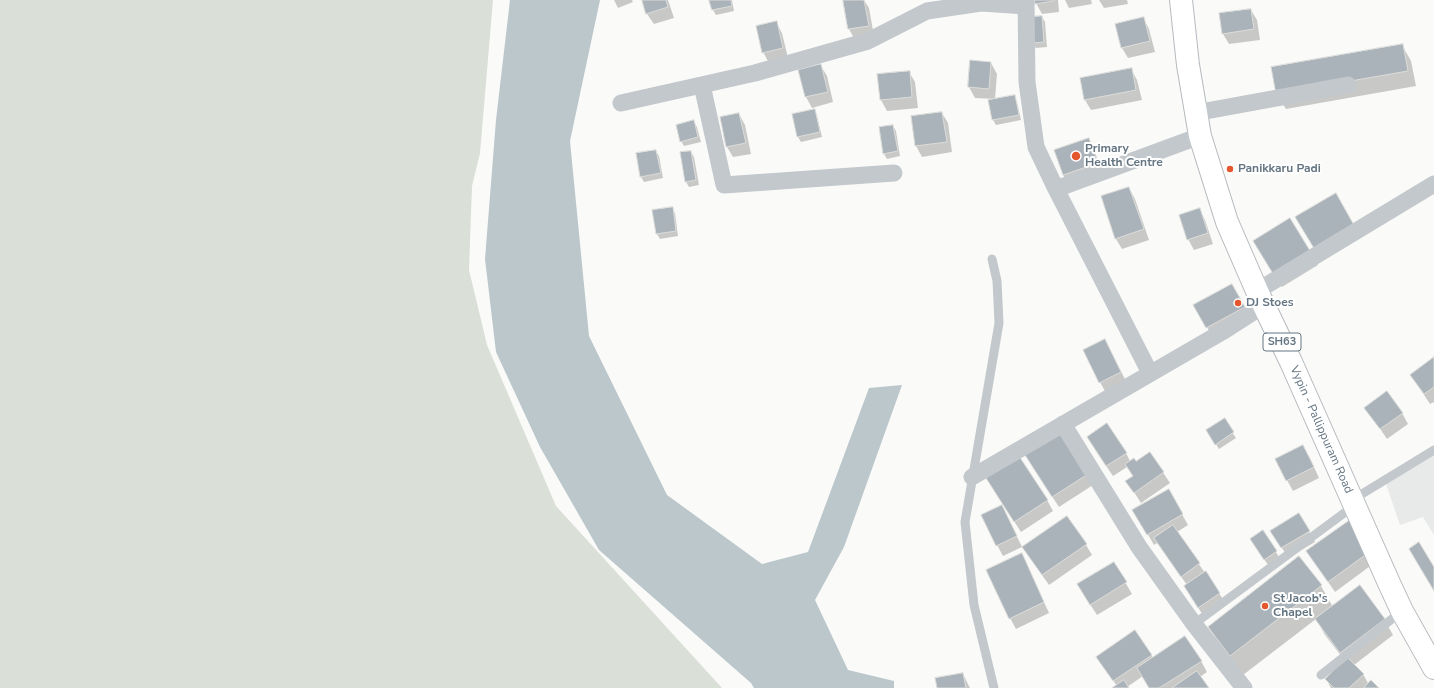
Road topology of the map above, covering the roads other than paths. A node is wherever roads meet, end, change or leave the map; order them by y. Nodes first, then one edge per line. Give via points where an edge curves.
1 (1181, 0) edge
2 (1026, 3) edge
3 (702, 85) junction
4 (1348, 85) dead end
5 (621, 102) dead end
6 (1195, 113) junction
7 (1200, 136) junction
8 (894, 173) dead end
9 (1434, 184) edge
10 (1056, 189) junction
11 (992, 259) dead end
12 (1261, 298) junction
13 (1150, 373) junction
14 (1063, 424) junction
15 (1434, 450) edge
16 (972, 477) junction
17 (1354, 502) junction
18 (1402, 612) junction
19 (1194, 624) junction
20 (1434, 668) edge
21 (1321, 675) dead end
22 (994, 688) edge
23 (1244, 688) edge

1 - 6 main road, Vypin - Pallippuram Road / SH63
2 - 3 street via 981,3 927,11 868,41
2 - 10 street via 1027,82 1036,147
3 - 5 street
3 - 8 street via 724,185
4 - 6 street
6 - 7 main road, Vypin - Pallippuram Road / SH63
7 - 10 street
7 - 12 main road, Vypin - Pallippuram Road / SH63 via 1227,222
9 - 12 street
10 - 13 street
11 - 16 lane via 997,281 1000,323
12 - 13 street via 1222,332
12 - 17 main road, Vypin - Pallippuram Road / SH63
13 - 14 street
14 - 16 street
14 - 19 street via 1139,547
15 - 17 lane
16 - 22 lane via 965,522 974,605
17 - 18 main road, Vypin - Pallippuram Road / SH63
17 - 19 lane
18 - 20 main road, Vypin - Pallippuram Road / SH63
18 - 21 lane
19 - 23 street

